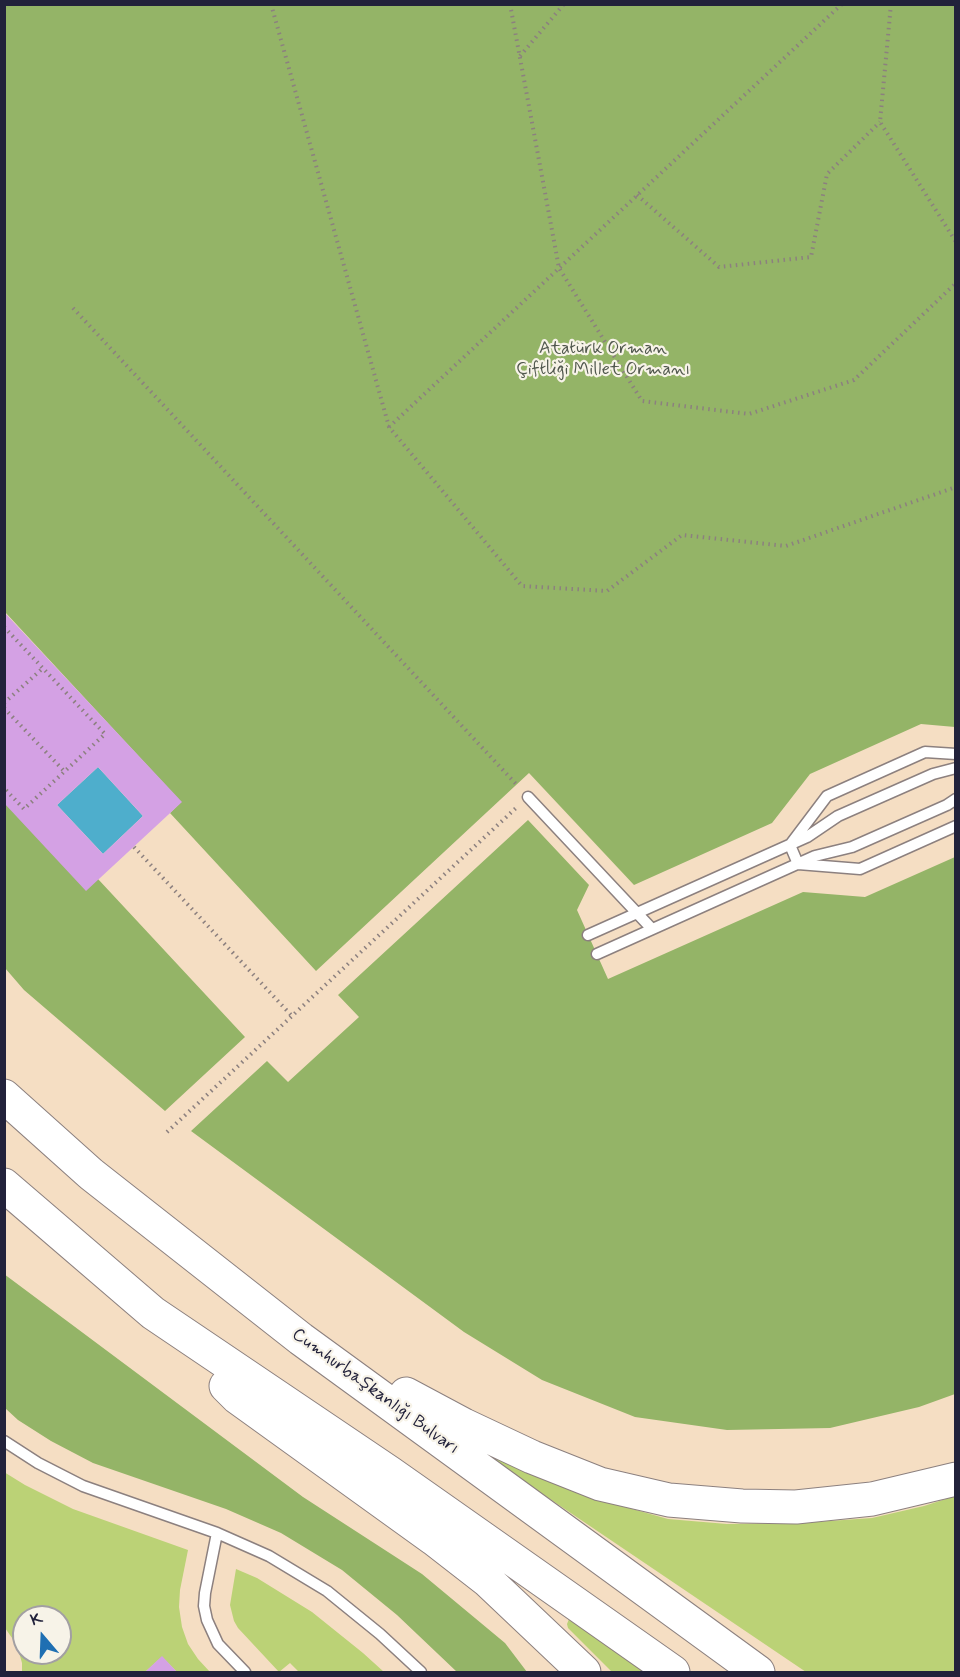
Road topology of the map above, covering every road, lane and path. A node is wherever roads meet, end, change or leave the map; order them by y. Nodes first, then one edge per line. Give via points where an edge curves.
1 (271, 4) edge
2 (510, 4) edge
3 (564, 4) edge
4 (842, 4) edge
5 (891, 4) edge
6 (520, 57) junction
7 (880, 122) junction
8 (637, 195) junction
9 (956, 242) edge
10 (559, 268) junction
11 (956, 283) edge
12 (73, 308) dead end
13 (389, 427) junction
14 (956, 487) edge
15 (4, 627) edge
16 (43, 668) junction
17 (4, 703) edge
18 (4, 708) edge
19 (956, 754) edge
20 (956, 768) edge
21 (64, 771) junction
22 (4, 789) edge
23 (528, 797) junction
24 (956, 799) edge
25 (956, 826) edge
26 (790, 845) junction
27 (134, 847) dead end
28 (798, 864) junction
29 (637, 913) junction
30 (652, 929) junction
31 (588, 935) dead end
32 (597, 954) dead end
33 (292, 1016) junction
34 (4, 1096) edge
35 (167, 1132) dead end
36 (4, 1185) edge
37 (153, 1313) junction
38 (301, 1338) junction
39 (4, 1441) edge
40 (956, 1479) edge
41 (216, 1533) junction
42 (245, 1672) edge
43 (421, 1672) edge
44 (584, 1672) edge
45 (673, 1672) edge
46 (758, 1672) edge

1 - 13 path
2 - 6 path
3 - 6 path
4 - 8 path
5 - 7 path
6 - 10 path
7 - 8 path via 827,174 811,257 720,267
7 - 9 path
8 - 10 path
10 - 11 path via 642,400 749,414 854,380
10 - 13 path
12 - 23 path
13 - 14 path via 522,586 607,591 682,535 786,546
15 - 16 path
16 - 17 path
16 - 21 path via 105,734
18 - 21 path
19 - 26 lane via 926,752 827,796
20 - 26 lane via 933,774 838,816
21 - 22 path via 24,809
23 - 29 lane
23 - 33 path
24 - 28 lane via 852,847
25 - 28 lane via 860,869
26 - 28 lane
26 - 29 lane
27 - 33 path
28 - 30 lane
29 - 30 lane
29 - 31 lane
30 - 32 lane
33 - 35 path
34 - 38 main road, Cumhurbaşkanlığı Bulvarı via 91,1174
36 - 37 main road
37 - 44 main road via 237,1397 488,1581
37 - 45 main road
38 - 40 main road via 532,1457 600,1484 669,1500 796,1507 872,1499
38 - 46 main road, Cumhurbaşkanlığı Bulvarı
39 - 41 lane via 83,1486
41 - 42 lane via 205,1593 207,1620 218,1644
41 - 43 lane via 269,1556 327,1591

